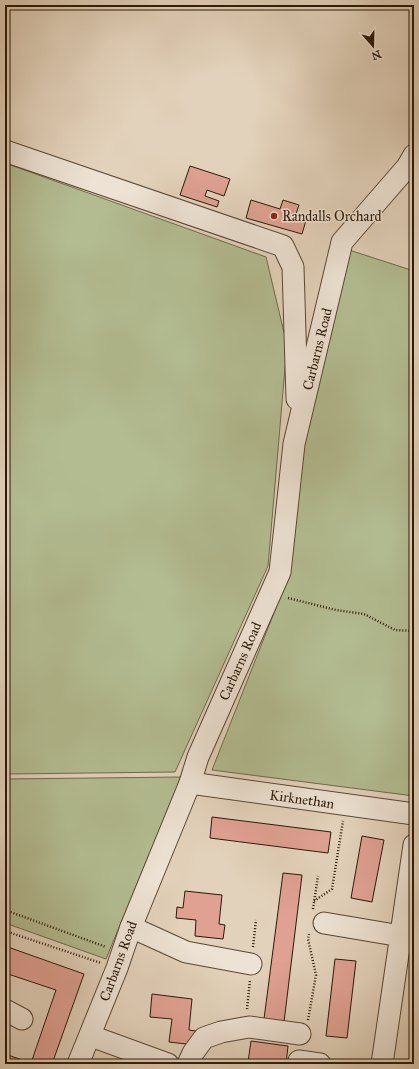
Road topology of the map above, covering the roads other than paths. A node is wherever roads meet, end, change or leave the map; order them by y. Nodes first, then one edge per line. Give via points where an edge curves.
1 (5, 151) edge
2 (414, 155) edge
3 (298, 426) junction
4 (190, 783) junction
5 (414, 814) edge
6 (414, 845) edge
7 (315, 924) road end
8 (131, 927) junction
9 (401, 936) junction
10 (251, 964) dead end
11 (300, 1034) road end
12 (91, 1036) junction
13 (298, 1061) dead end
14 (78, 1064) edge
15 (168, 1064) edge
16 (188, 1064) edge
17 (320, 1064) edge
18 (382, 1064) edge

1 - 3 street via 283,246 293,267
2 - 3 street, Carbarns Road via 342,242
3 - 4 street, Carbarns Road via 280,572 198,757
4 - 5 street, Kirknethan
4 - 8 street, Carbarns Road
6 - 9 street
7 - 9 street
8 - 10 street via 186,952
8 - 12 street, Carbarns Road
9 - 18 street
11 - 16 street via 249,1026 221,1032 204,1038
12 - 14 street, Carbarns Road
12 - 15 street
13 - 17 street

